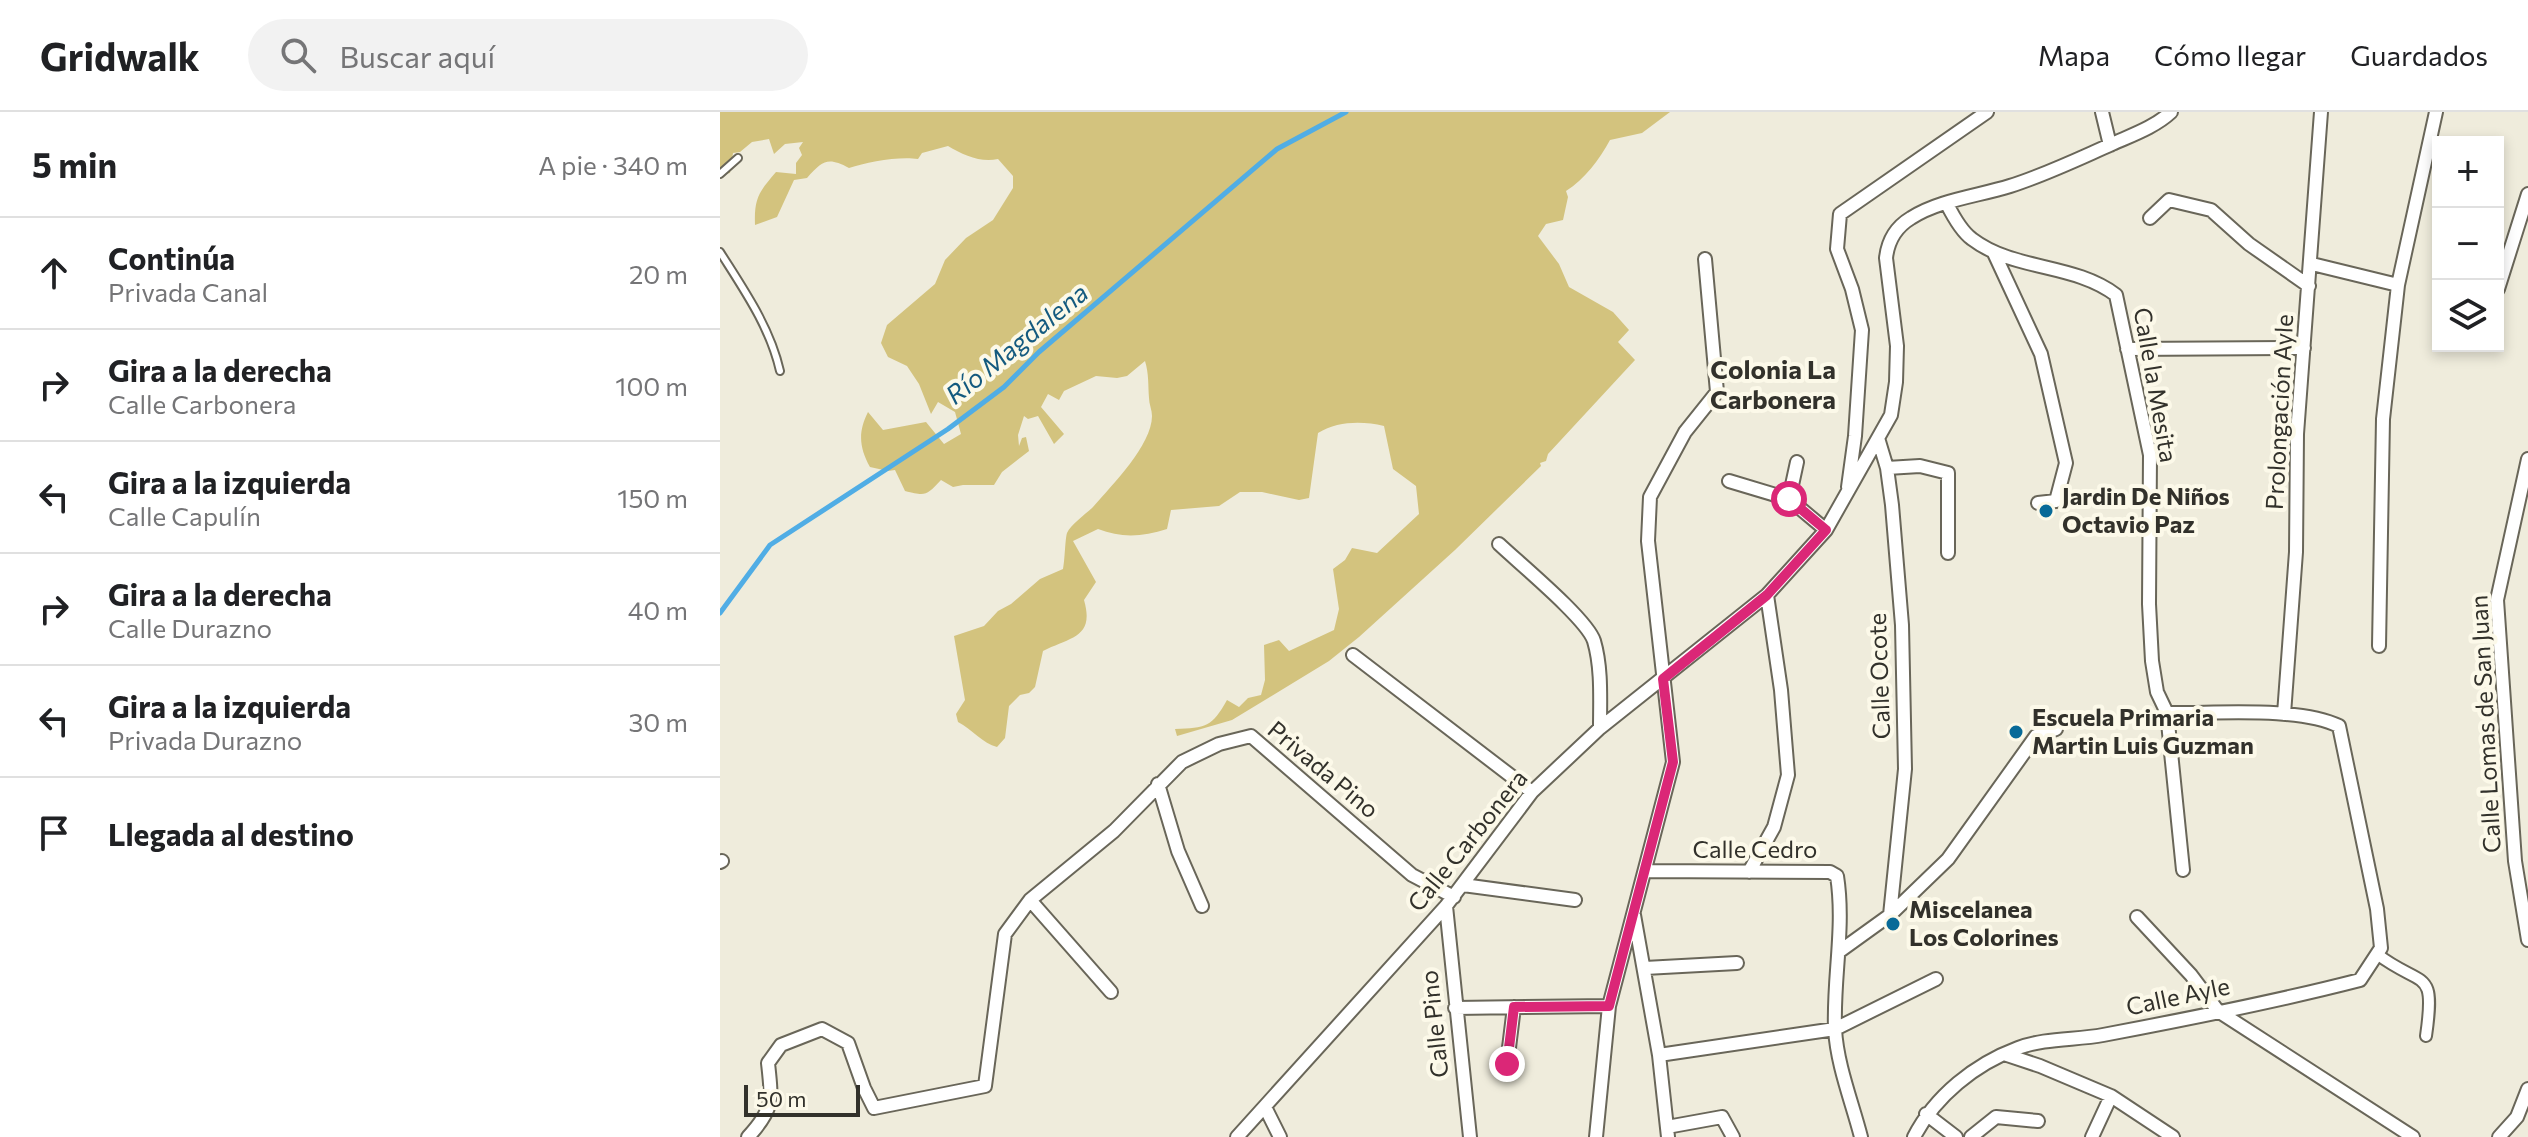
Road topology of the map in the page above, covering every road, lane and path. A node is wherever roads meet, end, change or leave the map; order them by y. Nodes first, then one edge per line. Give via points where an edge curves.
1 (1987, 112) edge
2 (2102, 112) edge
3 (2171, 112) edge
4 (2321, 112) edge
5 (2436, 112) edge
6 (2110, 145) junction
7 (738, 158) dead end
8 (720, 174) edge
9 (2528, 194) edge
10 (1947, 204) junction
11 (2150, 218) dead end
12 (720, 252) edge
13 (1994, 253) junction
14 (1705, 259) dead end
15 (2312, 264) junction
16 (2501, 280) edge
17 (2398, 285) junction
18 (2309, 286) junction
19 (2304, 348) junction
20 (2127, 349) junction
21 (780, 371) dead end
22 (1878, 438) junction
23 (2528, 459) edge
24 (1797, 462) dead end
25 (1887, 468) junction
26 (1729, 481) dead end
27 (1847, 495) junction
28 (1789, 499) junction
29 (2038, 503) dead end
30 (1826, 530) junction
31 (1499, 544) dead end
32 (1948, 553) dead end
33 (1767, 595) junction
34 (2379, 646) dead end
35 (1353, 655) dead end
36 (1663, 679) junction
37 (2167, 713) junction
38 (2284, 714) junction
39 (1600, 728) junction
40 (2056, 729) dead end
41 (1158, 784) junction
42 (1532, 792) junction
43 (2183, 870) dead end
44 (1645, 871) junction
45 (1749, 872) junction
46 (1463, 885) junction
47 (1030, 900) junction
48 (1575, 900) dead end
49 (1450, 902) junction
50 (1202, 906) dead end
51 (1634, 912) junction
52 (1890, 915) junction
53 (2137, 917) dead end
54 (2528, 940) edge
55 (1840, 951) junction
56 (2377, 954) junction
57 (1737, 963) dead end
58 (1645, 968) junction
59 (1936, 979) dead end
60 (1111, 992) dead end
61 (1609, 1006) junction
62 (1514, 1007) junction
63 (1455, 1008) junction
64 (2218, 1011) junction
65 (1835, 1029) junction
66 (2426, 1036) dead end
67 (2004, 1054) junction
68 (1659, 1055) junction
69 (1507, 1064) dead end
70 (2528, 1089) edge
71 (2111, 1096) junction
72 (1265, 1107) junction
73 (1926, 1114) junction
74 (2038, 1121) dead end
75 (1667, 1132) edge
76 (748, 1137) edge
77 (1237, 1137) edge
78 (1280, 1137) edge
79 (1470, 1137) edge
80 (1596, 1137) edge
81 (1733, 1137) edge
82 (1861, 1137) edge
83 (1914, 1137) edge
84 (1956, 1137) edge
85 (1971, 1137) edge
86 (2092, 1137) edge
87 (2173, 1137) edge
88 (2413, 1137) edge
89 (2499, 1137) edge

1 - 27 street via 1840,214 1837,249 1862,330
2 - 6 street
3 - 6 street, Calle Carbonera
4 - 15 street, Prolongación Ayle
5 - 17 street
6 - 10 street, Calle Carbonera via 2040,175
7 - 8 lane
9 - 16 street
10 - 13 street, Calle la Mesita via 1969,238
10 - 22 street, Calle Carbonera via 1909,219 1888,245 1896,382 1891,415
11 - 18 street via 2169,200 2211,210
12 - 21 lane via 761,320
13 - 20 street, Calle la Mesita via 2108,289 2116,295
13 - 29 street via 2041,354 2066,463 2056,501
14 - 36 street via 1717,392 1685,432 1650,497 1648,541
15 - 17 street
15 - 18 street, Prolongación Ayle
17 - 34 street via 2383,419
18 - 19 street, Prolongación Ayle
19 - 20 street
19 - 38 street, Prolongación Ayle
20 - 37 street, Calle la Mesita via 2150,455 2152,661
22 - 25 street, Calle Ocote
22 - 27 street, Calle Carbonera
23 - 54 street, Calle Lomas de San Juan via 2497,600 2515,861
24 - 28 street
25 - 32 street via 1920,466 1948,473
25 - 52 street, Calle Ocote via 1902,625 1905,769
26 - 28 street
27 - 30 street, Calle Carbonera
28 - 30 street
30 - 33 street, Calle Carbonera
31 - 39 street via 1569,608 1593,639
33 - 36 street, Calle Carbonera
33 - 45 street via 1788,775 1774,827
35 - 42 street
36 - 39 street, Calle Carbonera
36 - 44 street via 1673,762
37 - 38 street
37 - 43 street, Calle la Mesita
38 - 56 street via 2339,726 2377,909
39 - 42 street, Calle Carbonera
40 - 52 street via 2036,736 1948,859
41 - 47 street via 1114,831
41 - 49 street, Privada Pino via 1182,762 1251,736
41 - 50 street
42 - 46 street, Calle Carbonera
44 - 45 street, Calle Cedro
44 - 51 street
45 - 55 street, Calle Cedro via 1837,876
46 - 48 street
46 - 49 street, Calle Carbonera
47 - 60 street
47 - 76 street via 1005,934 985,1086 874,1108 848,1043 822,1029 781,1045 768,1063 771,1092 766,1118
49 - 63 street, Calle Pino
49 - 72 street, Calle Carbonera
51 - 58 street
51 - 61 street
52 - 55 street
53 - 64 street
55 - 65 street
56 - 64 street, Calle Ayle via 2360,980
56 - 66 street via 2427,986
57 - 58 street
58 - 68 street
59 - 65 street
61 - 62 street
61 - 80 street
62 - 63 street
62 - 69 street
63 - 79 street, Calle Pino
64 - 67 street, Calle Ayle via 2023,1046
64 - 88 street
65 - 68 street
65 - 82 street
67 - 71 street
67 - 73 street, Calle Ayle via 1944,1094
68 - 75 street
70 - 89 street via 2517,1117
71 - 86 street
71 - 87 street
72 - 77 street, Calle Carbonera
72 - 78 street
73 - 83 street, Calle Ayle
73 - 84 street
74 - 85 street via 1996,1117
75 - 81 street via 1722,1117

